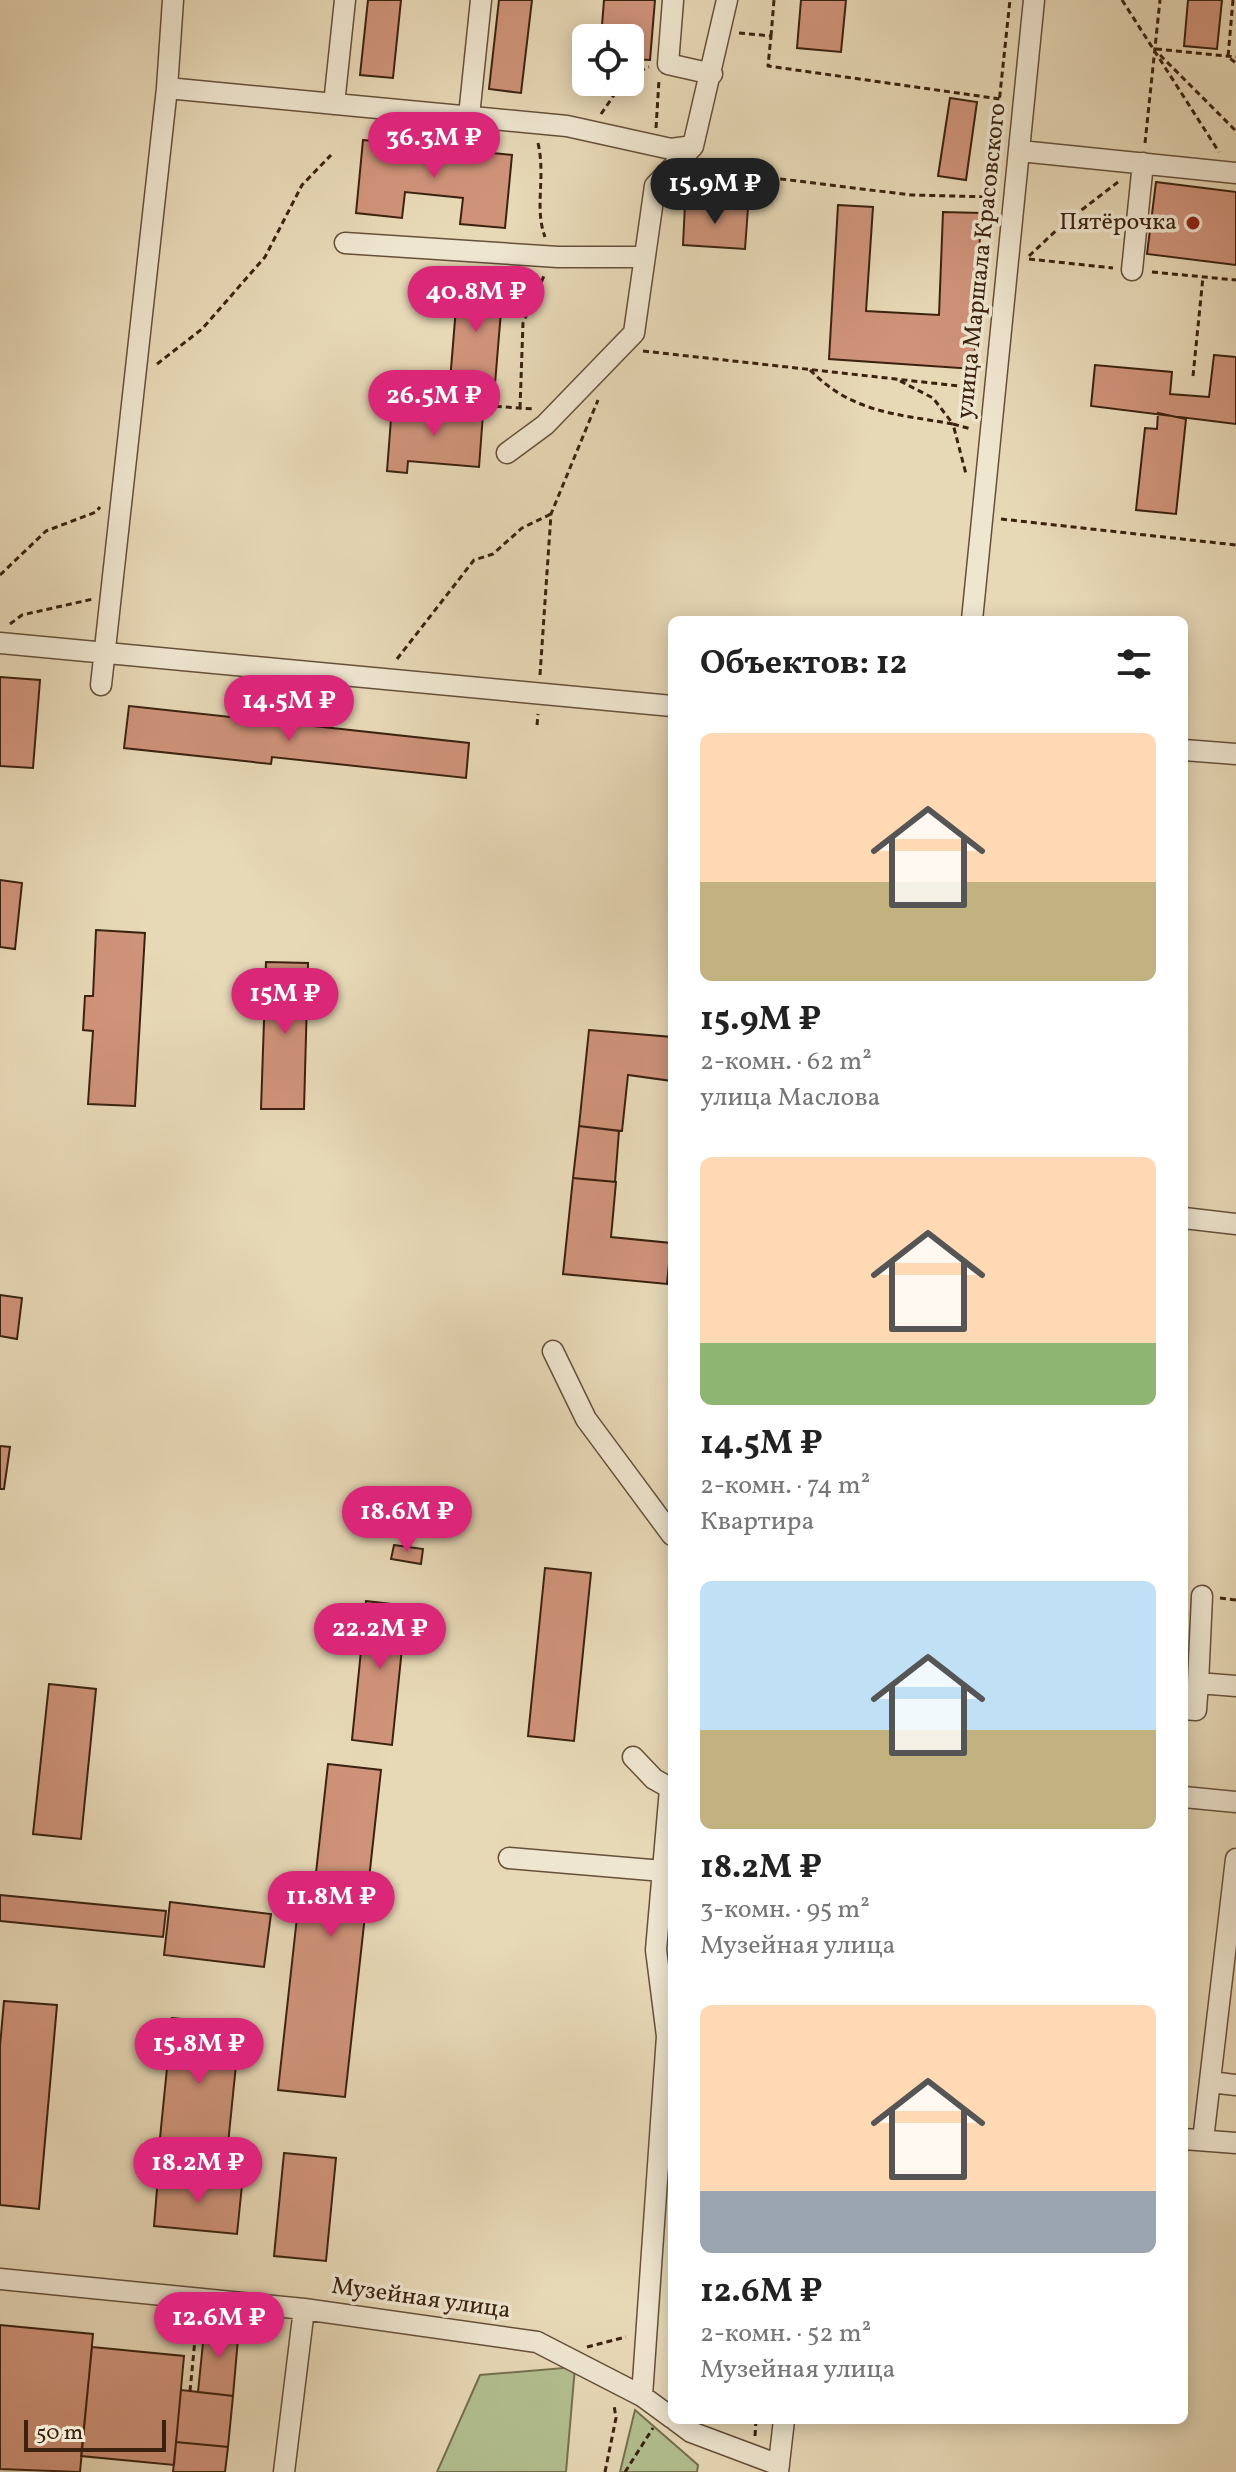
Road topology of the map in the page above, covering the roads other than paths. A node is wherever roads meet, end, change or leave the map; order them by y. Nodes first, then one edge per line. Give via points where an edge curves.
1 (173, 0) edge
2 (345, 0) edge
3 (481, 0) edge
4 (673, 0) edge
5 (727, 0) edge
6 (1034, 0) edge
7 (712, 74) junction
8 (167, 88) junction
9 (334, 104) junction
10 (469, 116) junction
11 (693, 146) junction
12 (1020, 151) junction
13 (1143, 166) junction
14 (1234, 173) edge
15 (345, 243) dead end
16 (644, 257) junction
17 (1132, 270) dead end
18 (507, 453) dead end
19 (973, 616) edge
20 (0, 643) edge
21 (105, 652) junction
22 (101, 685) dead end
23 (668, 706) edge
24 (1188, 750) edge
25 (1236, 754) edge
26 (1188, 1218) edge
27 (1236, 1224) edge
28 (553, 1351) dead end
29 (668, 1530) edge
30 (1202, 1596) dead end
31 (1198, 1683) junction
32 (1236, 1686) edge
33 (1188, 1709) edge
34 (633, 1757) dead end
35 (668, 1786) edge
36 (1188, 1797) edge
37 (1236, 1802) edge
38 (668, 1820) edge
39 (509, 1858) dead end
40 (663, 1871) junction
41 (1235, 1871) edge
42 (1210, 2082) junction
43 (1236, 2085) edge
44 (1193, 2140) edge
45 (1236, 2143) edge
46 (0, 2279) edge
47 (304, 2309) junction
48 (642, 2396) junction
49 (668, 2415) edge
50 (680, 2424) edge
51 (784, 2424) edge
52 (779, 2469) edge
53 (284, 2472) edge

1 - 8 street
2 - 9 street
3 - 10 street
4 - 7 street via 668,64
5 - 7 street
6 - 12 street, улица Маршала Красовского
7 - 11 street
8 - 9 street
8 - 21 street
9 - 10 street
10 - 11 street via 583,130 663,148
11 - 16 street via 655,186
12 - 13 street
12 - 19 street, улица Маршала Красовского via 985,494 991,523
13 - 14 street
13 - 17 street
15 - 16 street via 558,257
16 - 18 street via 634,333 545,425
20 - 21 street
21 - 22 street
21 - 23 street
24 - 25 street
26 - 27 street
28 - 29 street via 586,1419
30 - 31 street
31 - 32 street
31 - 33 street via 1196,1710
34 - 35 street
36 - 37 street
38 - 40 street
39 - 40 street
40 - 48 street via 656,1950 667,2036
41 - 42 street
42 - 43 street
42 - 44 street
44 - 45 street
46 - 47 street, Музейная улица
47 - 48 street, Музейная улица via 537,2342
47 - 53 street
48 - 49 street, Музейная улица
50 - 52 street, Музейная улица
51 - 52 street

